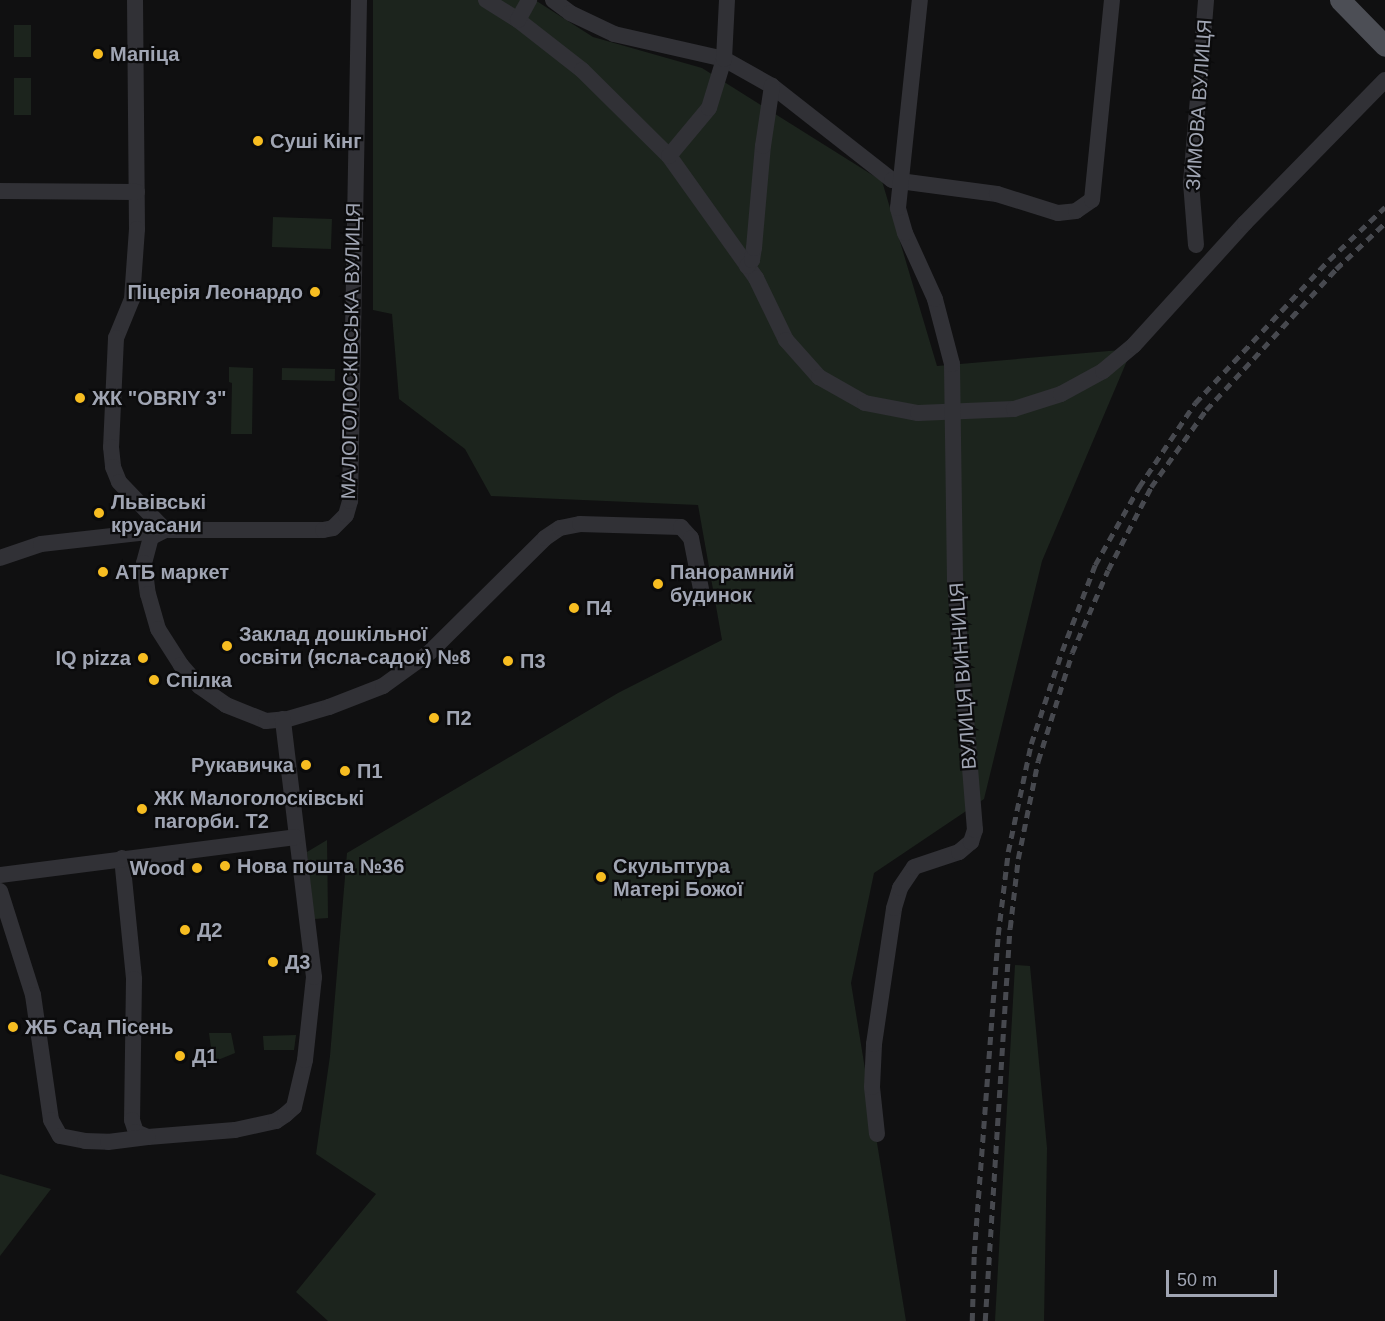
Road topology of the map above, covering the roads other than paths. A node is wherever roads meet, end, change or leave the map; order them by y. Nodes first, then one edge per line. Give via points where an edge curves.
1 (135, 0) edge
2 (359, 0) edge
3 (486, 0) edge
4 (529, 0) edge
5 (554, 0) edge
6 (728, 0) edge
7 (920, 0) edge
8 (1112, 0) edge
9 (1206, 0) edge
10 (1340, 0) edge
11 (518, 20) junction
12 (1385, 46) edge
13 (724, 59) junction
14 (1385, 80) edge
15 (772, 86) junction
16 (669, 156) junction
17 (899, 182) junction
18 (0, 191) edge
19 (137, 192) junction
20 (1196, 245) dead end
21 (747, 266) junction
22 (951, 411) junction
23 (165, 530) junction
24 (0, 558) edge
25 (703, 599) dead end
26 (283, 719) junction
27 (296, 837) junction
28 (122, 858) junction
29 (0, 875) edge
30 (0, 891) edge
31 (877, 1134) dead end
32 (148, 1137) junction

1 - 19 street
2 - 23 street, МАЛОГОЛОСКІВСЬКА ВУЛИЦЯ via 350,501 346,515 333,528 322,530
3 - 11 street
4 - 11 street
5 - 13 street via 570,13 614,34
6 - 13 street
7 - 17 street, ВУЛИЦЯ ВИННИЦЯ
8 - 17 street via 1092,200 1082,208 1053,213 997,194
9 - 20 street, ЗИМОВА ВУЛИЦЯ via 1191,183
10 - 12 main road
11 - 16 street via 582,70
13 - 15 street
13 - 16 street via 709,108
14 - 22 street via 1134,345 1103,371 1061,394 1014,409
15 - 17 street via 877,170
15 - 21 street via 754,249
16 - 21 street
17 - 22 street, ВУЛИЦЯ ВИННИЦЯ via 900,219 935,299 949,346
18 - 19 street
19 - 23 street via 132,299 118,329 115,347 111,457 119,482
21 - 22 street via 768,299 786,340 819,377 882,408 918,413
22 - 31 street, ВУЛИЦЯ ВИННИЦЯ via 955,580 975,830 971,842 959,852 914,867 900,888 874,1044
23 - 24 street, МАЛОГОЛОСКІВСЬКА ВУЛИЦЯ via 41,544
23 - 26 street via 151,537 144,563 158,629 199,686 226,705 266,721
25 - 26 street via 691,538 681,527 580,524 560,528 545,538 430,652 383,686 329,707
26 - 27 street
27 - 28 street
27 - 32 street via 314,977 305,1060 294,1107 276,1121 236,1130
28 - 29 street
28 - 32 street via 134,979 132,1120 136,1132
30 - 32 street via 33,995 51,1120 60,1136 85,1142

